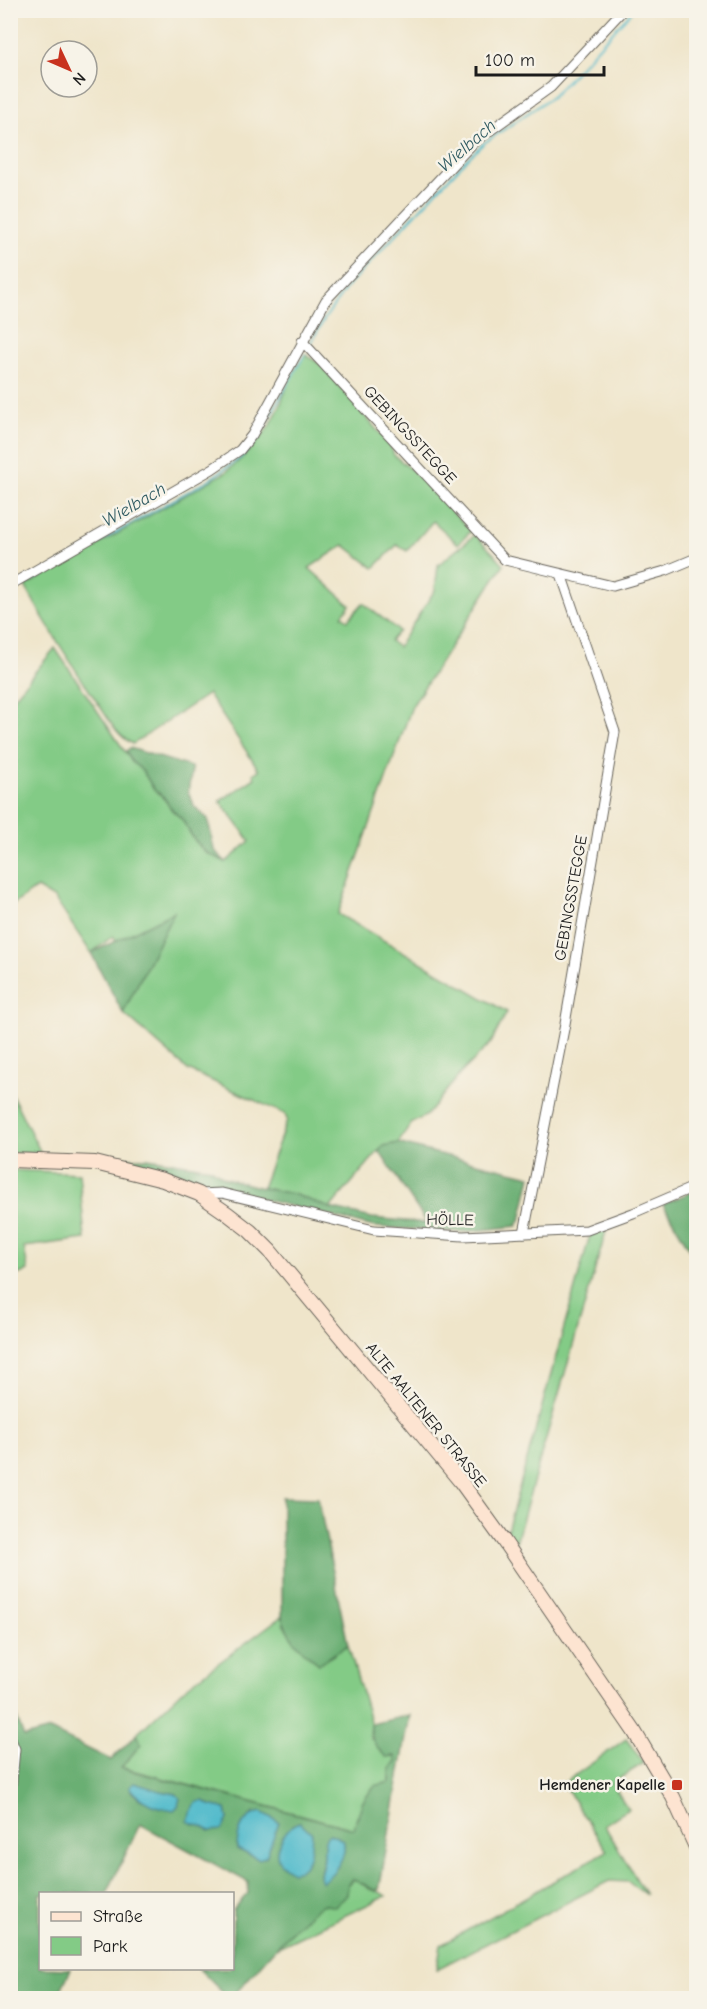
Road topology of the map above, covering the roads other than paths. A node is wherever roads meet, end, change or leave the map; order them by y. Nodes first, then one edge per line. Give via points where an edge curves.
1 (623, 10) edge
2 (303, 341) junction
3 (696, 558) edge
4 (561, 574) junction
5 (10, 585) edge
6 (10, 1160) edge
7 (696, 1186) edge
8 (199, 1194) junction
9 (524, 1233) junction
10 (10, 1737) edge
11 (10, 1802) edge
12 (696, 1847) edge

1 - 2 street via 551,87 474,142 326,300
2 - 4 street, GEBINGSSTEGGE via 505,560
2 - 5 street via 265,414 240,450
3 - 4 street, GEBINGSSTEGGE via 613,586
4 - 9 street, GEBINGSSTEGGE via 615,732
6 - 8 street, ALTE AALTENER STRASSE via 94,1163 163,1180
7 - 9 street, HÖLLE via 587,1230
8 - 9 street, HÖLLE via 222,1193 374,1230 463,1236
8 - 12 street, ALTE AALTENER STRASSE via 270,1251 461,1482 634,1731 673,1797
10 - 11 street via 15,1749

